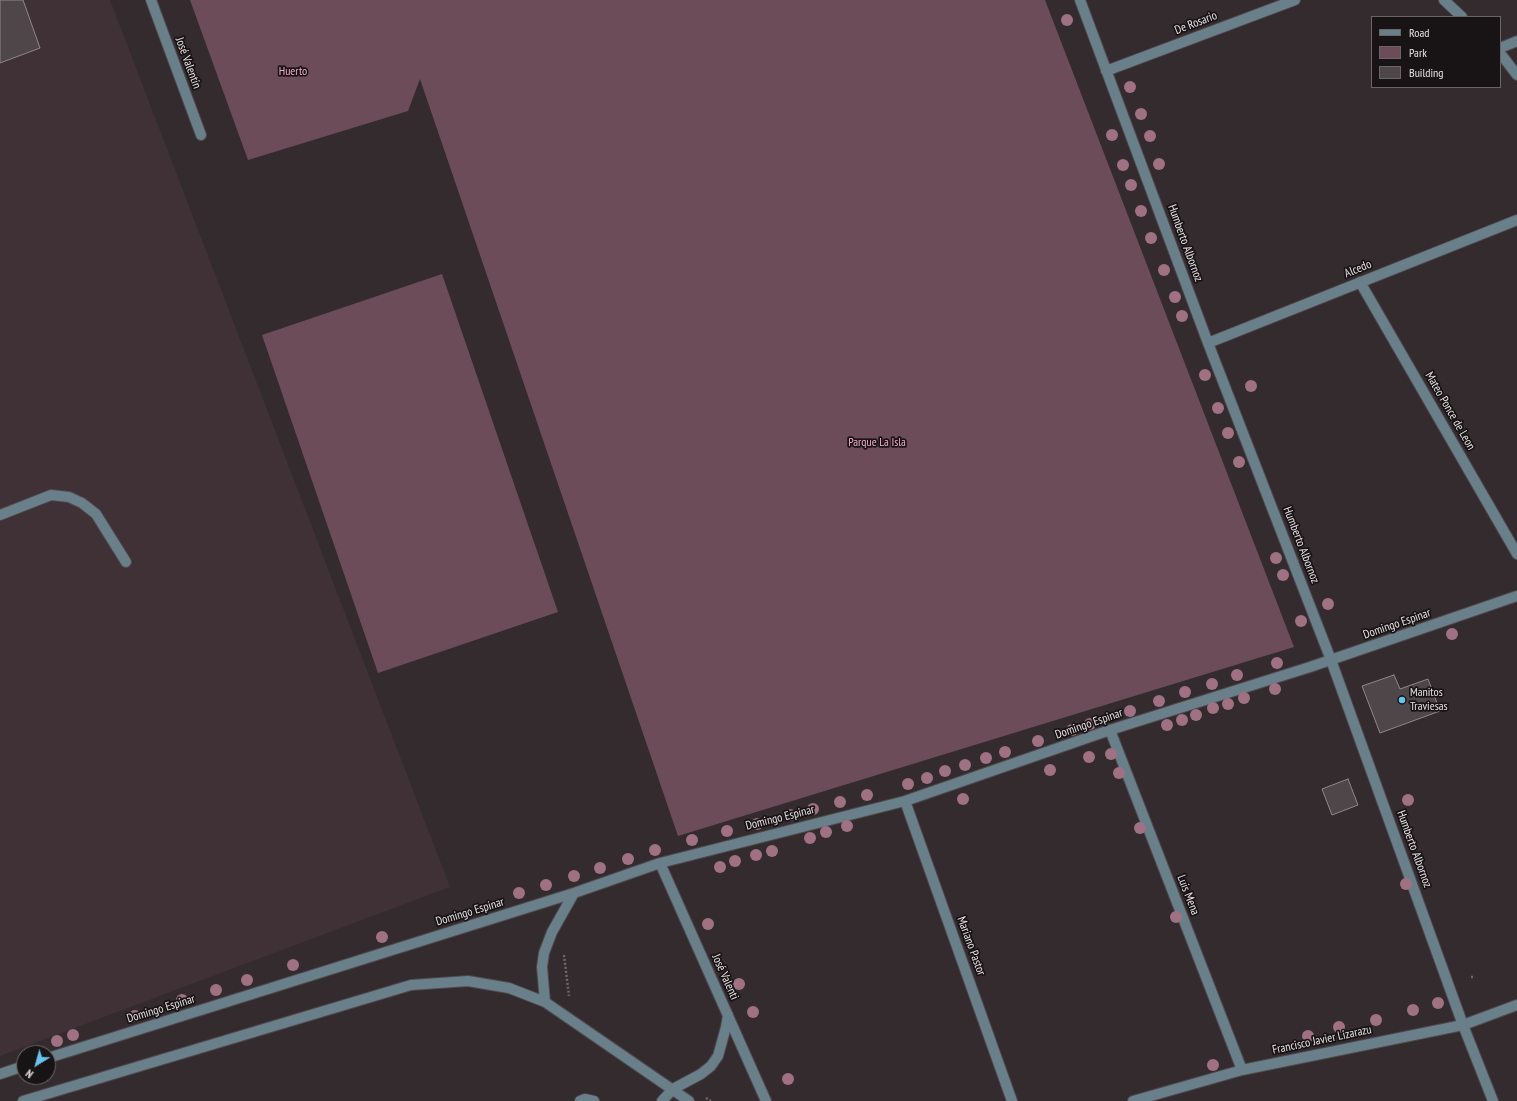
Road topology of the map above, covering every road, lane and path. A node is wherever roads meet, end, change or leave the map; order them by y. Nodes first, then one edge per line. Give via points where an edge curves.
1 (151, 0) edge
2 (1080, 0) edge
3 (1295, 0) edge
4 (1444, 0) edge
5 (1461, 16) edge
6 (1517, 41) edge
7 (1501, 48) edge
8 (1501, 54) edge
9 (1106, 71) junction
10 (1517, 75) edge
11 (201, 135) dead end
12 (1517, 220) edge
13 (1360, 282) junction
14 (1208, 343) junction
15 (0, 515) edge
16 (1517, 554) edge
17 (126, 562) dead end
18 (1517, 596) edge
19 (1331, 660) junction
20 (1110, 730) junction
21 (905, 801) junction
22 (660, 863) junction
23 (574, 893) junction
24 (563, 952) dead end
25 (545, 1002) junction
26 (570, 1003) dead end
27 (1517, 1005) edge
28 (728, 1015) junction
29 (1463, 1025) junction
30 (56, 1055) edge
31 (16, 1069) edge
32 (1242, 1070) junction
33 (0, 1074) edge
34 (686, 1083) junction
35 (673, 1089) junction
36 (23, 1101) edge
37 (580, 1101) edge
38 (594, 1101) edge
39 (662, 1101) edge
40 (689, 1101) edge
41 (711, 1101) edge
42 (766, 1101) edge
43 (1012, 1101) edge
44 (1133, 1101) edge
45 (1493, 1101) edge

1 - 11 street, José Valentín
2 - 9 street, Humberto Albornoz
3 - 9 street, De Rosario
4 - 5 street
6 - 7 street
8 - 10 street
9 - 14 street, Humberto Albornoz
12 - 13 street, Alcedo
13 - 14 street, Alcedo
13 - 16 street, Mateo Ponce de Leon
14 - 19 street, Humberto Albornoz
15 - 17 street via 51,495 69,498 82,503 96,514
18 - 19 street, Domingo Espinar
19 - 20 street, Domingo Espinar
19 - 29 street, Humberto Albornoz
20 - 21 street, Domingo Espinar
20 - 32 street, Luis Mena
21 - 22 street, Domingo Espinar
21 - 43 street, Mariano Pastor
22 - 23 street, Domingo Espinar
22 - 28 street, José Valenti
23 - 25 street via 552,932 544,953 542,967
23 - 30 street, Domingo Espinar
24 - 26 path
25 - 35 street
25 - 36 street via 509,988 468,981 411,985
27 - 29 street, Francisco Javier Lizarazu
28 - 34 street via 718,1056 711,1066
28 - 42 street, José Valenti
29 - 32 street, Francisco Javier Lizarazu
29 - 45 street, Humberto Albornoz
31 - 33 street
32 - 44 street, Francisco Javier Lizarazu
34 - 35 street
34 - 41 path
35 - 39 street
35 - 40 street
37 - 38 street via 585,1098

